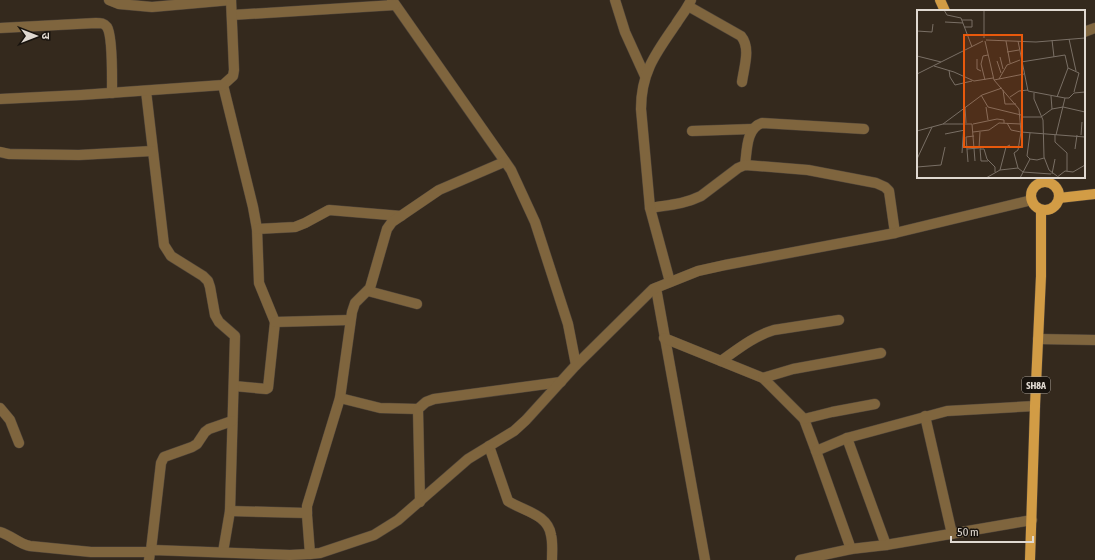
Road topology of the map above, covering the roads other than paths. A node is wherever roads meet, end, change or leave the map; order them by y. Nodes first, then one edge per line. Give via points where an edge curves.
1 (109, 0) edge
2 (231, 0) edge
3 (615, 0) edge
4 (940, 0) edge
5 (394, 2) edge
6 (169, 3) edge
7 (689, 3) edge
8 (945, 10) edge
9 (232, 15) junction
10 (0, 28) edge
11 (1095, 28) edge
12 (1085, 32) edge
13 (645, 76) junction
14 (742, 82) dead end
15 (223, 85) junction
16 (146, 91) junction
17 (112, 93) junction
18 (0, 99) edge
19 (752, 129) junction
20 (864, 129) dead end
21 (692, 131) dead end
22 (152, 151) junction
23 (0, 152) edge
24 (504, 162) junction
25 (745, 165) junction
26 (1036, 181) edge
27 (1095, 194) edge
28 (1059, 198) junction
29 (1032, 200) junction
30 (650, 208) junction
31 (1041, 210) junction
32 (401, 216) junction
33 (257, 229) junction
34 (894, 233) junction
35 (670, 282) junction
36 (655, 289) junction
37 (368, 290) junction
38 (418, 304) dead end
39 (350, 320) junction
40 (839, 320) dead end
41 (275, 322) junction
42 (664, 338) junction
43 (1038, 339) junction
44 (1095, 340) edge
45 (881, 353) dead end
46 (721, 361) junction
47 (579, 362) junction
48 (764, 378) junction
49 (561, 382) junction
50 (234, 386) junction
51 (340, 398) junction
52 (876, 404) dead end
53 (1035, 406) junction
54 (0, 408) edge
55 (418, 409) junction
56 (925, 416) junction
57 (804, 419) junction
58 (232, 421) junction
59 (847, 438) junction
60 (19, 443) dead end
61 (489, 446) junction
62 (816, 451) junction
63 (420, 502) junction
64 (230, 511) junction
65 (307, 513) junction
66 (1032, 520) junction
67 (0, 532) edge
68 (952, 534) junction
69 (886, 545) junction
70 (851, 549) junction
71 (223, 552) junction
72 (150, 554) edge
73 (310, 554) junction
74 (827, 557) edge
75 (290, 558) edge
76 (552, 560) edge
77 (705, 560) edge
78 (800, 560) edge
79 (1030, 560) edge

1 - 6 street via 140,7
2 - 6 street
2 - 9 street
3 - 13 street via 625,32
4 - 8 main road
5 - 9 street
5 - 24 street
7 - 13 street via 650,63
7 - 14 street via 745,41 747,50
9 - 15 street via 234,70 233,76
10 - 17 street via 103,24 108,28 110,38
11 - 12 street
13 - 30 street via 641,109
15 - 16 street
15 - 33 street
16 - 17 street
16 - 22 street
17 - 18 street
19 - 20 street via 762,123
19 - 21 street
19 - 25 street
22 - 23 street via 79,155
22 - 50 street via 164,244 171,256 208,281 215,315 235,336
24 - 32 street via 439,190
24 - 47 street via 511,170 536,222
25 - 30 street via 702,196 688,202
25 - 34 street via 808,170 880,184 889,191
26 - 28 main road via 1055,186
26 - 29 main road via 1031,194
27 - 28 main road
28 - 31 main road via 1053,208
29 - 31 main road
29 - 34 street
30 - 35 street
31 - 43 main road, SH8A
32 - 33 street via 329,210 295,227
32 - 37 street via 387,229 372,284
33 - 41 street via 259,283
34 - 35 street via 725,265 698,271
35 - 36 street
36 - 42 street
36 - 47 street
37 - 38 street
37 - 39 street via 354,306
39 - 41 street
39 - 51 street
40 - 46 street via 764,333
41 - 50 street via 268,388
42 - 46 street
42 - 77 street
43 - 44 street
43 - 53 main road, SH8A
45 - 48 street via 793,369
46 - 48 street
47 - 49 street
48 - 57 street
49 - 55 street via 434,399
49 - 61 street via 514,431
50 - 58 street
51 - 55 street via 380,408
51 - 65 street via 308,500
52 - 57 street
53 - 56 street via 947,411
53 - 66 main road, SH8A
54 - 60 street via 10,420
55 - 63 street
56 - 59 street
56 - 68 street
57 - 62 street
58 - 64 street
58 - 72 street via 209,428 197,444 164,457 161,463
59 - 62 street
59 - 69 street
61 - 63 street via 468,459
61 - 76 street via 508,501 540,517 547,524 551,534
62 - 70 street
63 - 73 street via 388,528 374,535
64 - 65 street
64 - 71 street
65 - 73 street
66 - 68 street
66 - 79 main road, SH8A
67 - 72 street via 30,546
68 - 69 street
69 - 70 street
70 - 74 street
71 - 72 street
71 - 75 street
73 - 75 street
74 - 78 street

